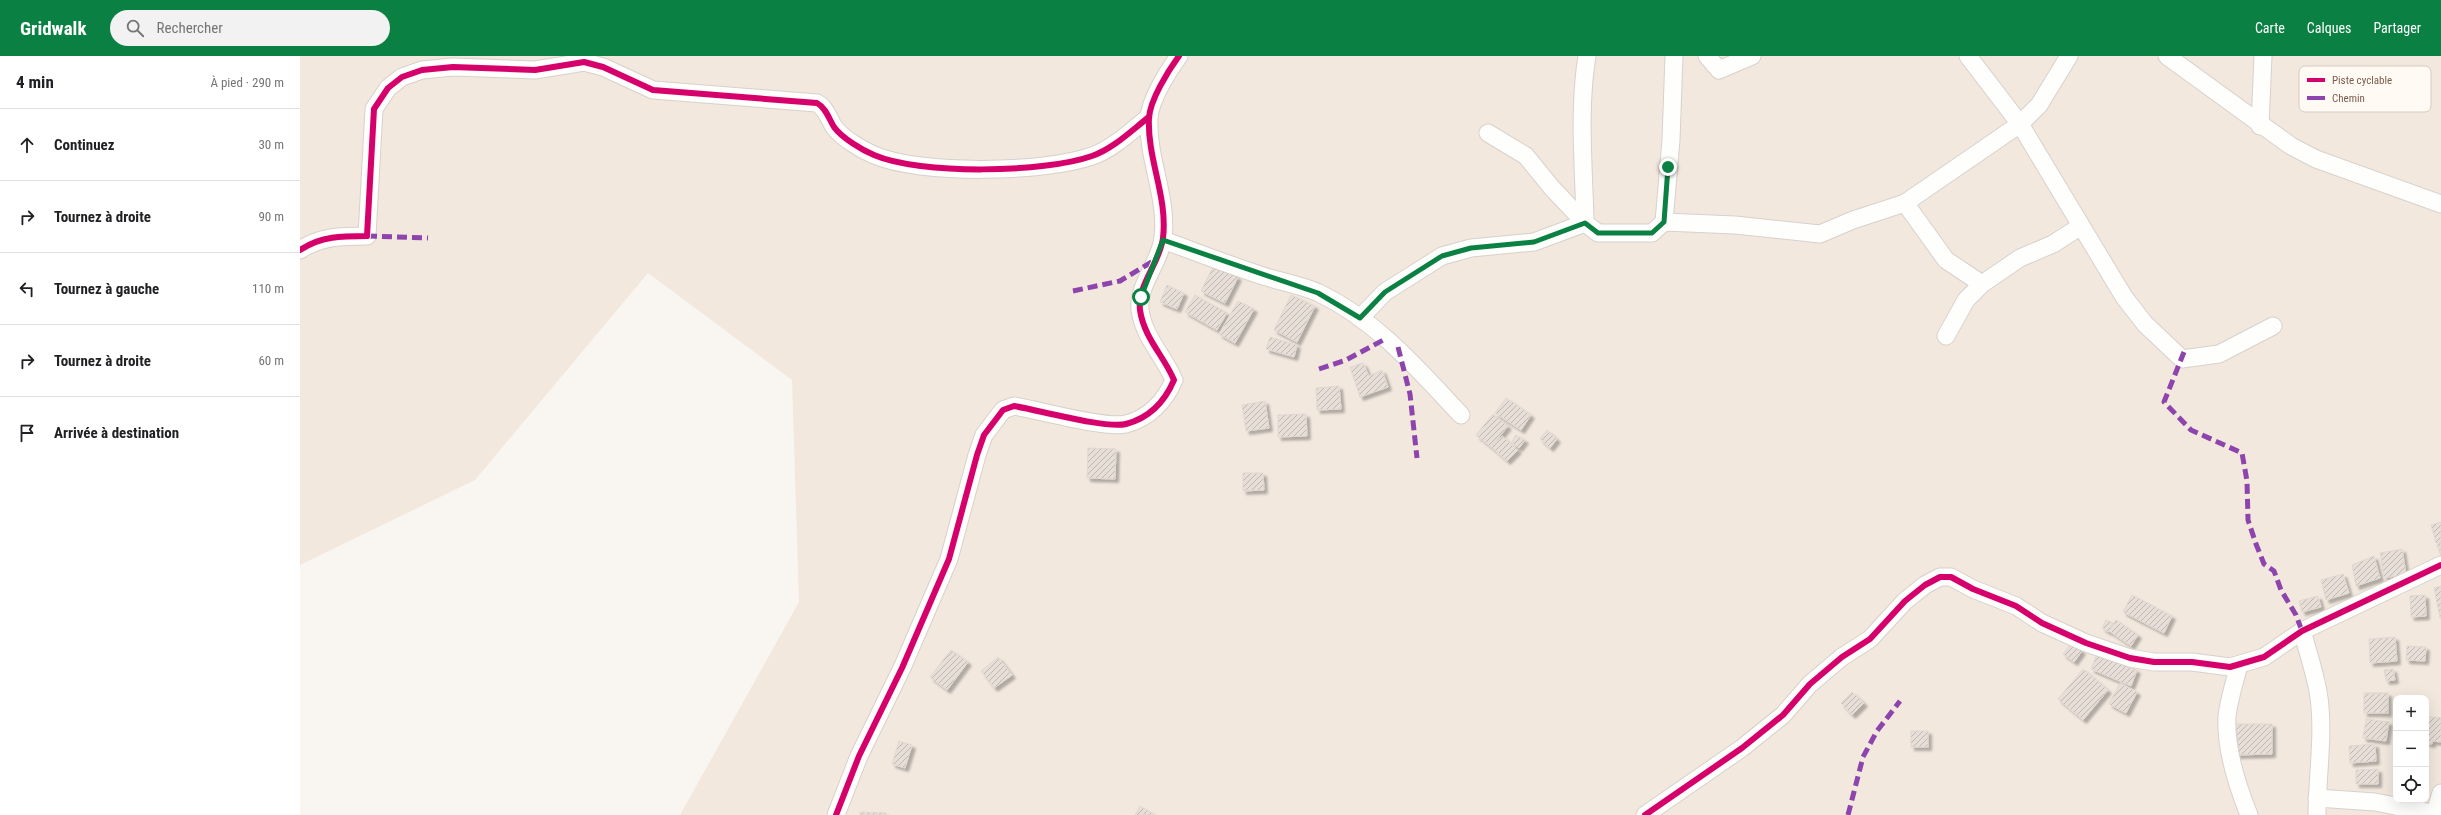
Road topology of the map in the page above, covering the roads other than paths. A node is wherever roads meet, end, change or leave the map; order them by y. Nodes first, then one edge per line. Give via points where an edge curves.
1 (1179, 56) edge
2 (1588, 56) edge
3 (1674, 56) edge
4 (1707, 56) edge
5 (1752, 56) edge
6 (1968, 56) edge
7 (2069, 56) edge
8 (2168, 56) edge
9 (2263, 56) edge
10 (1149, 117) junction
11 (2020, 124) junction
12 (2260, 126) junction
13 (1488, 133) dead end
14 (1905, 203) junction
15 (2441, 204) edge
16 (1664, 222) junction
17 (1585, 223) junction
18 (2081, 226) junction
19 (1163, 240) junction
20 (300, 250) edge
21 (1982, 284) junction
22 (1360, 318) junction
23 (2273, 326) dead end
24 (1946, 336) dead end
25 (1461, 415) dead end
26 (2441, 565) edge
27 (2302, 631) junction
28 (2239, 665) junction
29 (2441, 793) edge
30 (2317, 807) edge
31 (2438, 814) edge
32 (836, 815) edge
33 (1645, 815) edge
34 (2250, 815) edge

1 - 10 street via 1169,70
2 - 17 street via 1583,79 1582,113
3 - 16 street via 1671,140
4 - 5 street via 1719,70
6 - 11 street
7 - 11 street via 2039,105
8 - 12 street
9 - 12 street
10 - 19 street via 1150,141 1164,218
10 - 20 street via 1092,156 1041,165 938,168 901,163 873,155 835,128 822,105 817,103 653,90 603,67 584,62 527,71 436,68 402,77 388,88 374,109 367,236 334,236 320,239
11 - 14 street
11 - 18 street
12 - 15 street via 2316,159
13 - 17 street via 1526,156
14 - 16 street via 1820,234 1735,225
14 - 21 street via 1946,260
16 - 17 street via 1652,233 1598,233
17 - 22 street via 1534,242 1471,248 1442,256 1385,292
18 - 21 street via 2053,244 2020,258
18 - 23 street via 2124,297 2145,324 2182,359 2219,354
19 - 22 street via 1318,293
19 - 32 street via 1141,297 1140,310 1148,338 1168,366 1174,380 1168,393 1156,408 1126,424 1106,425 1014,406 1003,410 992,422 977,455 949,559 902,668 859,756
21 - 24 street via 1966,300
22 - 25 street via 1398,347
26 - 27 street
27 - 28 street via 2264,657
27 - 30 street via 2320,709 2321,758
28 - 33 street via 2230,667 2130,658 2086,644 2042,623 2016,606 1951,577 1940,577 1905,601 1870,639 1842,657 1810,684 1783,715 1742,748
28 - 34 street via 2229,701 2228,737 2235,776
29 - 31 street
30 - 31 street via 2376,802

